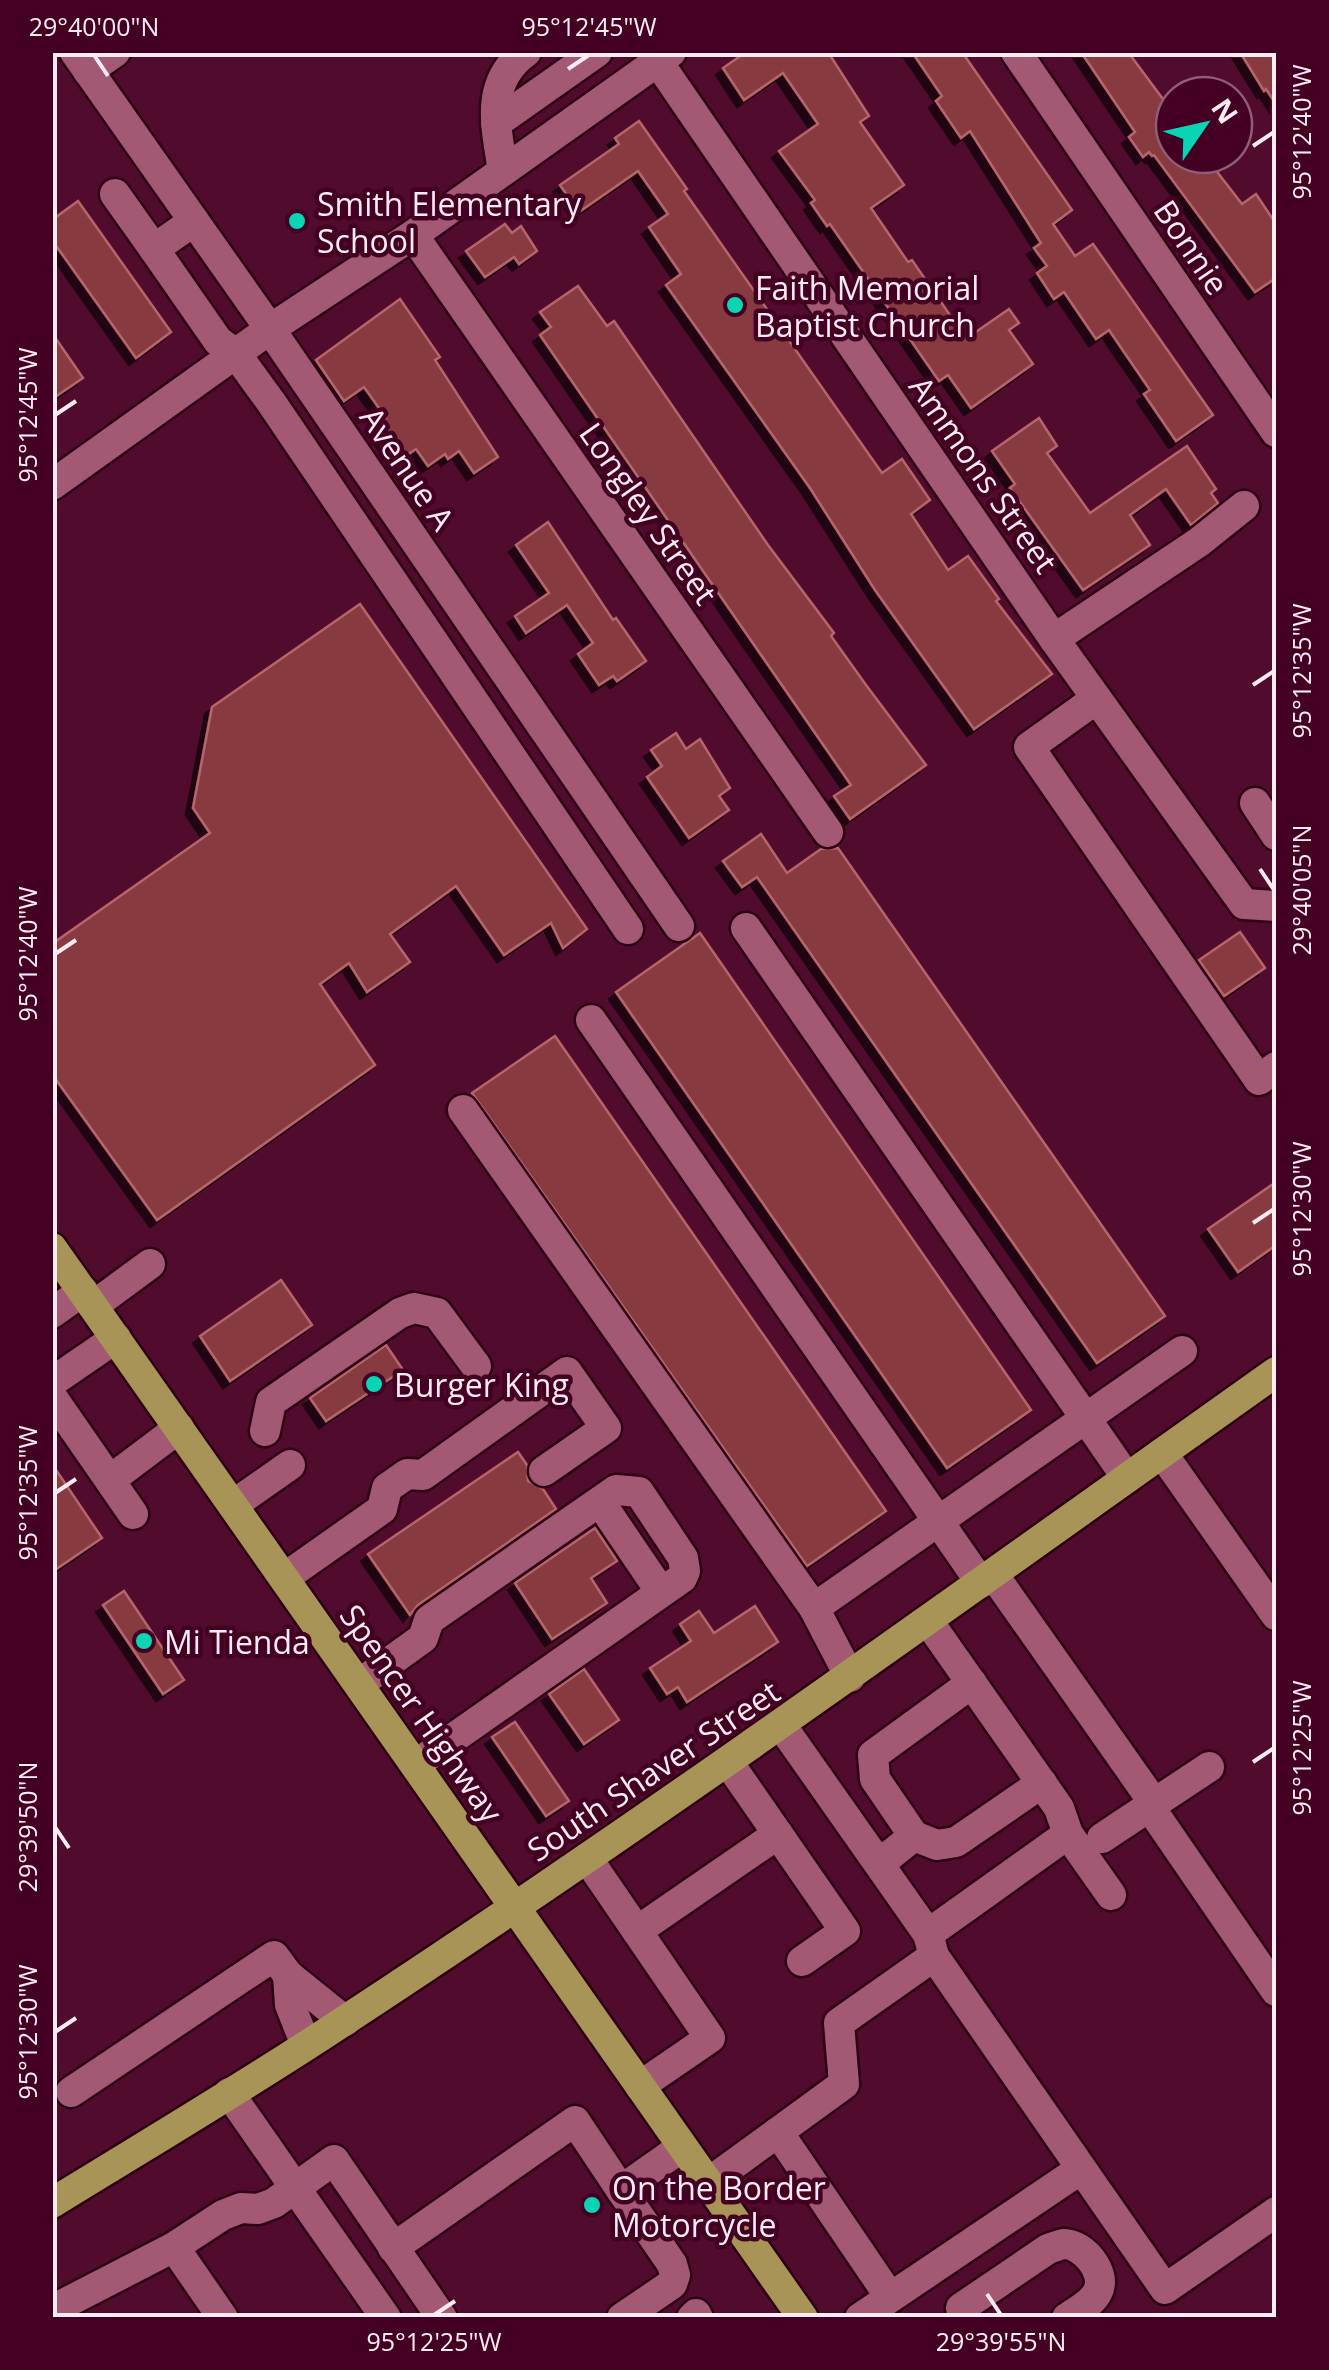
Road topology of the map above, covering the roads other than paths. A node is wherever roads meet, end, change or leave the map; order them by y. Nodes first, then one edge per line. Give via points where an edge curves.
1 (115, 52) edge
2 (526, 52) edge
3 (597, 52) edge
4 (1016, 52) edge
5 (664, 57) edge
6 (81, 62) edge
7 (496, 123) junction
8 (502, 171) junction
9 (116, 194) dead end
10 (194, 221) junction
11 (413, 234) junction
12 (154, 250) junction
13 (270, 329) junction
14 (236, 354) junction
15 (1276, 432) edge
16 (52, 485) edge
17 (1244, 506) dead end
18 (1054, 639) junction
19 (1089, 689) junction
20 (1255, 803) dead end
21 (828, 832) dead end
22 (1276, 835) edge
23 (1276, 906) edge
24 (680, 926) dead end
25 (746, 928) dead end
26 (628, 930) dead end
27 (590, 1020) dead end
28 (1276, 1067) edge
29 (463, 1110) dead end
30 (52, 1248) edge
31 (150, 1264) dead end
32 (88, 1298) junction
33 (52, 1312) edge
34 (116, 1338) junction
35 (1182, 1352) dead end
36 (476, 1366) dead end
37 (1276, 1372) edge
38 (52, 1382) edge
39 (52, 1397) edge
40 (1086, 1419) junction
41 (179, 1428) junction
42 (265, 1431) dead end
43 (1162, 1453) junction
44 (290, 1464) dead end
45 (544, 1471) dead end
46 (1127, 1478) junction
47 (110, 1480) junction
48 (232, 1504) junction
49 (134, 1514) dead end
50 (938, 1522) junction
51 (284, 1578) junction
52 (987, 1579) junction
53 (814, 1608) junction
54 (1276, 1615) edge
55 (928, 1621) junction
56 (850, 1676) junction
57 (972, 1683) junction
58 (359, 1684) junction
59 (782, 1726) junction
60 (728, 1762) junction
61 (415, 1765) junction
62 (1209, 1767) dead end
63 (1042, 1783) junction
64 (1152, 1804) junction
65 (778, 1834) junction
66 (1068, 1834) junction
67 (914, 1836) junction
68 (1102, 1838) dead end
69 (586, 1858) junction
70 (879, 1864) junction
71 (1111, 1895) dead end
72 (515, 1906) junction
73 (637, 1932) junction
74 (931, 1945) junction
75 (802, 1961) dead end
76 (288, 1975) junction
77 (1276, 1991) edge
78 (345, 2021) junction
79 (306, 2045) junction
80 (640, 2086) junction
81 (71, 2092) dead end
82 (230, 2093) junction
83 (778, 2132) junction
84 (682, 2147) junction
85 (1081, 2169) junction
86 (708, 2183) junction
87 (294, 2186) junction
88 (621, 2190) junction
89 (52, 2203) edge
90 (1276, 2212) edge
91 (174, 2247) junction
92 (393, 2248) junction
93 (890, 2297) junction
94 (960, 2308) dead end
95 (52, 2310) edge
96 (1078, 2310) edge
97 (223, 2318) edge
98 (386, 2318) edge
99 (442, 2318) edge
100 (622, 2318) edge
101 (803, 2318) edge
102 (860, 2318) edge

1 - 6 street
2 - 7 street via 497,86
3 - 7 street
4 - 15 street, Bonnie
5 - 8 street
5 - 18 street, Ammons Street
6 - 10 street, Avenue A
7 - 8 street
8 - 11 street
9 - 12 street
10 - 12 street
10 - 13 street, Avenue A
11 - 13 street
11 - 21 street, Longley Street
12 - 14 street via 218,341
13 - 14 street
13 - 24 street, Avenue A
14 - 16 street
14 - 26 street
17 - 18 street
18 - 19 street, Ammons Street
19 - 23 street, Ammons Street via 1244,904
19 - 28 street via 1028,748 1259,1080
20 - 22 street
25 - 40 street
27 - 50 street
29 - 53 street
30 - 32 main road, Spencer Highway
31 - 32 street
32 - 33 street
32 - 34 main road, Spencer Highway
34 - 38 street
34 - 41 main road, Spencer Highway
35 - 40 street
36 - 42 street via 436,1313 414,1308 271,1402
37 - 43 main road, South Shaver Street
39 - 47 street
40 - 46 street
40 - 50 street
41 - 47 street
41 - 48 main road, Spencer Highway
43 - 46 main road, South Shaver Street
43 - 54 street
44 - 48 street
45 - 51 street via 606,1428 567,1372 422,1476 407,1474 387,1488 382,1510
46 - 52 main road, South Shaver Street
47 - 49 street
48 - 51 main road, Spencer Highway
50 - 52 street
50 - 53 street
51 - 58 main road, Spencer Highway
52 - 55 main road, South Shaver Street
52 - 64 street
53 - 56 street
55 - 56 main road, South Shaver Street
55 - 57 street
56 - 59 main road, South Shaver Street
57 - 63 street
57 - 67 street via 874,1755 875,1779
58 - 61 main road, Spencer Highway
58 - 61 street via 423,1638 430,1620 616,1490 639,1492 684,1558 682,1578
59 - 60 main road, South Shaver Street
59 - 70 street
60 - 65 street
60 - 69 main road, South Shaver Street
61 - 72 main road, Spencer Highway
62 - 64 street
63 - 66 street
63 - 67 street via 956,1842 937,1846
64 - 68 street
64 - 77 street
65 - 73 street
65 - 75 street via 845,1931
66 - 71 street
66 - 74 street
67 - 70 street
69 - 72 main road, South Shaver Street
69 - 73 street
70 - 74 street
72 - 78 main road, South Shaver Street
72 - 80 main road, Spencer Highway
73 - 80 street via 710,2038
74 - 83 street via 839,2023 844,2084
74 - 85 street
76 - 78 street
76 - 79 street via 290,2005
76 - 81 street via 274,1956
78 - 79 main road, South Shaver Street
79 - 82 main road, South Shaver Street
80 - 84 main road, Spencer Highway
82 - 87 street
82 - 89 main road, South Shaver Street
83 - 86 street
83 - 93 street
84 - 86 main road, Spencer Highway
84 - 88 street
85 - 90 street via 1165,2289
85 - 93 street
86 - 101 main road, Spencer Highway
87 - 91 street via 274,2203 240,2208
87 - 92 street via 334,2160
87 - 98 street
88 - 92 street via 575,2121
88 - 100 street via 675,2275 672,2284
91 - 95 street
91 - 97 street
92 - 99 street
93 - 102 street
94 - 96 street via 1063,2244 1093,2262 1100,2281 1098,2292

